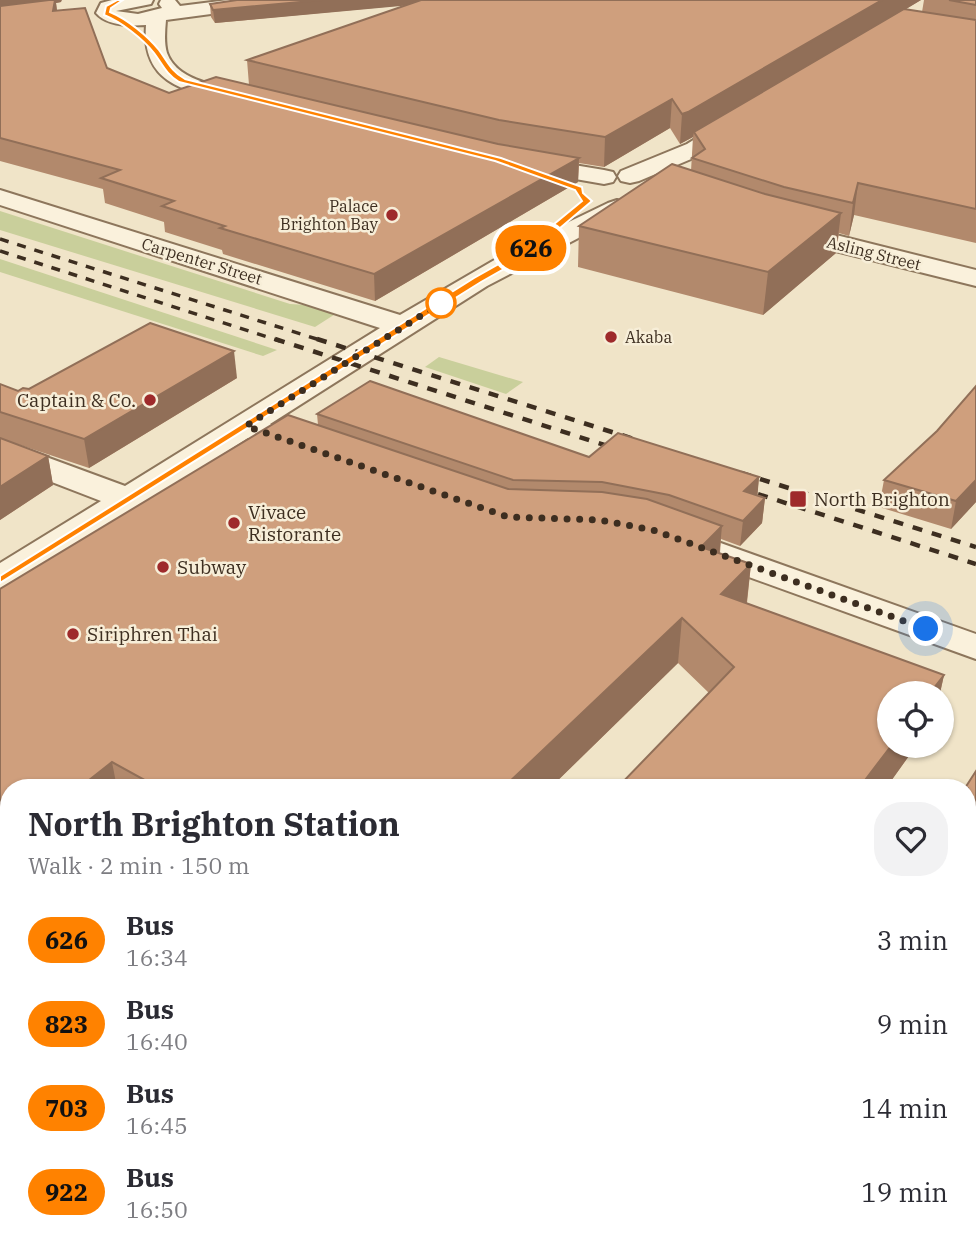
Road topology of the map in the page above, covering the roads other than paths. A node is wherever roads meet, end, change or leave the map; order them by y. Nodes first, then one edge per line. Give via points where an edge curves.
1 (232, 0) edge
2 (270, 0) edge
3 (157, 5) edge
4 (116, 8) edge
5 (88, 12) edge
6 (156, 50) junction
7 (271, 104) edge
8 (754, 113) edge
9 (695, 149) junction
10 (629, 176) junction
11 (604, 177) junction
12 (583, 195) junction
13 (0, 197) edge
14 (644, 206) edge
15 (617, 208) junction
16 (763, 225) edge
17 (524, 254) junction
18 (976, 278) edge
19 (404, 327) junction
20 (246, 426) junction
21 (0, 450) edge
22 (343, 460) edge
23 (128, 499) junction
24 (665, 534) edge
25 (0, 579) edge
26 (976, 647) edge

1 - 3 street
2 - 3 street
3 - 4 street
3 - 6 street
4 - 5 street
4 - 6 street
6 - 7 street via 171,74 182,81
8 - 9 street
9 - 10 street
9 - 10 street via 659,185
10 - 11 street
11 - 12 street via 583,184
11 - 12 street via 498,159
12 - 15 street
12 - 17 street
13 - 19 street, Carpenter Street
14 - 15 street
15 - 17 street
16 - 18 street, Asling Street
17 - 19 street
19 - 20 street
20 - 22 street
20 - 23 street
21 - 23 street
23 - 25 street
24 - 26 street

